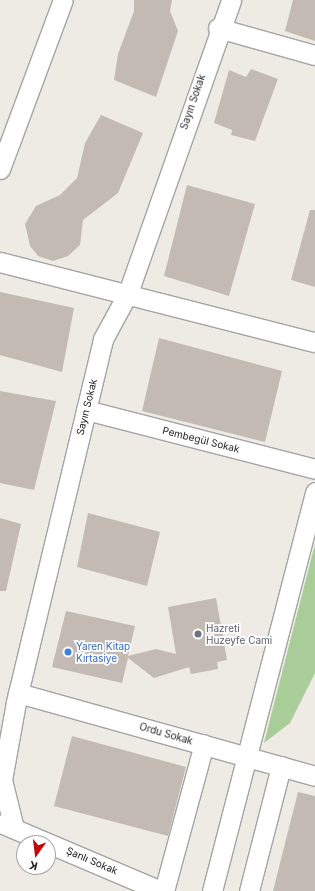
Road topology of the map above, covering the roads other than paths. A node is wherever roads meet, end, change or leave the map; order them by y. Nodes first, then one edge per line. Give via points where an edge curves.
1 (63, 0) edge
2 (231, 0) edge
3 (218, 28) junction
4 (315, 55) edge
5 (0, 169) edge
6 (0, 262) edge
7 (128, 293) junction
8 (315, 342) edge
9 (86, 410) junction
10 (315, 469) edge
11 (315, 492) edge
12 (18, 693) junction
13 (204, 744) junction
14 (248, 757) junction
15 (281, 766) junction
16 (315, 776) edge
17 (7, 825) edge
18 (162, 891) edge
19 (212, 891) edge
20 (249, 891) edge

1 - 5 street
2 - 3 street, Sayın Sokak
3 - 4 street
3 - 7 street, Sayın Sokak
6 - 7 street
7 - 8 street
7 - 9 street, Sayın Sokak via 103,339
9 - 10 street, Pembegül Sokak
9 - 12 street, Sayın Sokak
11 - 14 street
12 - 13 street, Ordu Sokak
12 - 17 street, Sayın Sokak via 2,780
13 - 14 street, Ordu Sokak
13 - 18 street
14 - 15 street, Ordu Sokak
14 - 19 street
15 - 16 street, Ordu Sokak
15 - 20 street
17 - 18 street, Şanlı Sokak

